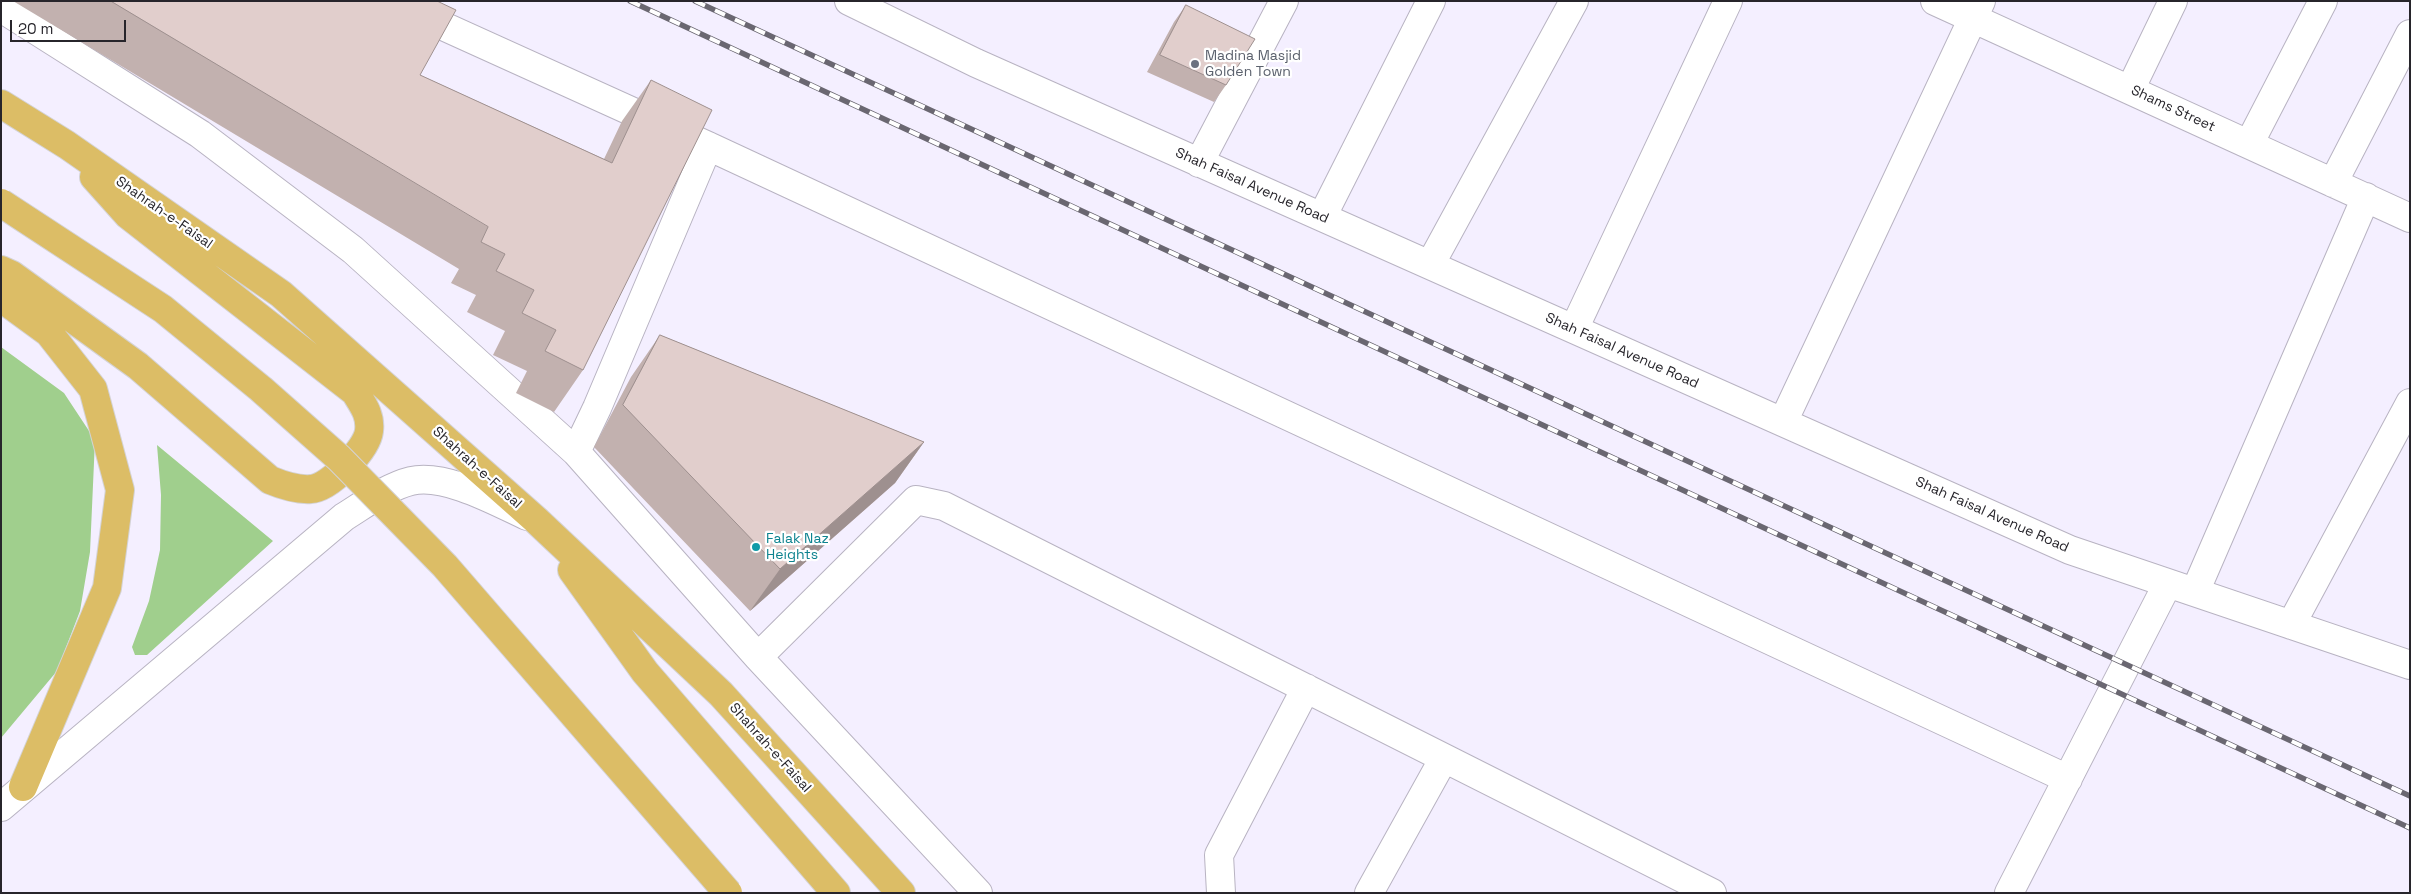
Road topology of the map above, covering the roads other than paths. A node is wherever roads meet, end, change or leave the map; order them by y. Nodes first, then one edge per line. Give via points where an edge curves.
1 (388, 1) edge
2 (849, 1) edge
3 (1284, 1) edge
4 (1431, 1) edge
5 (1574, 1) edge
6 (1728, 1) edge
7 (1935, 1) edge
8 (2173, 1) edge
9 (2323, 1) edge
10 (1, 8) edge
11 (1977, 10) edge
12 (2410, 34) edge
13 (2130, 90) junction
14 (1, 104) edge
15 (2249, 144) junction
16 (67, 145) junction
17 (708, 146) junction
18 (1199, 163) junction
19 (2333, 183) junction
20 (2366, 197) junction
21 (1, 203) edge
22 (1322, 217) junction
23 (2410, 218) edge
24 (1430, 265) junction
25 (1, 270) edge
26 (1, 298) edge
27 (1574, 329) junction
28 (2410, 403) edge
29 (1782, 422) junction
30 (576, 452) junction
31 (536, 520) junction
32 (2168, 583) junction
33 (2195, 592) junction
34 (2291, 625) junction
35 (758, 657) junction
36 (2410, 665) edge
37 (1306, 688) junction
38 (1444, 758) junction
39 (2068, 779) junction
40 (23, 787) junction
41 (1, 807) edge
42 (728, 893) edge
43 (836, 893) edge
44 (901, 893) edge
45 (978, 893) edge
46 (1221, 893) edge
47 (1369, 893) edge
48 (1712, 893) edge
49 (2008, 893) edge

1 - 17 street
2 - 18 street, Shah Faisal Avenue Road via 922,39
3 - 18 street
4 - 22 street
5 - 24 street
6 - 27 street
7 - 11 street, Shams Street
8 - 13 street
9 - 15 street
10 - 30 street via 200,134 353,250
11 - 13 street, Shams Street
11 - 29 street
12 - 19 street
13 - 15 street, Shams Street
14 - 16 highway, Shahrah-e-Faisal
15 - 19 street, Shams Street
16 - 25 highway via 128,215 355,392 368,412 369,432 358,453 329,483 312,489 270,480 138,366
16 - 31 highway, Shahrah-e-Faisal via 281,294
17 - 30 street
17 - 39 street
18 - 22 street, Shah Faisal Avenue Road
19 - 20 street, Shams Street
20 - 23 street, Shams Street
20 - 33 street
21 - 42 highway, bridge via 163,308 339,458 445,566
22 - 24 street, Shah Faisal Avenue Road
24 - 27 street, Shah Faisal Avenue Road
26 - 40 highway via 50,333 94,389 120,490 107,588
27 - 29 street, Shah Faisal Avenue Road
28 - 34 street
29 - 32 street, Shah Faisal Avenue Road via 2070,550
30 - 35 street
31 - 40 street via 445,482 413,480 390,489 344,517
31 - 43 highway via 645,672
31 - 44 highway, Shahrah-e-Faisal via 721,694
32 - 33 street, Shah Faisal Avenue Road
32 - 39 street
33 - 34 street, Shah Faisal Avenue Road
34 - 36 street, Shah Faisal Avenue Road
35 - 37 street via 916,500 944,506
35 - 45 street
37 - 38 street
37 - 46 street via 1219,855
38 - 47 street
38 - 48 street
39 - 49 street
40 - 41 street

